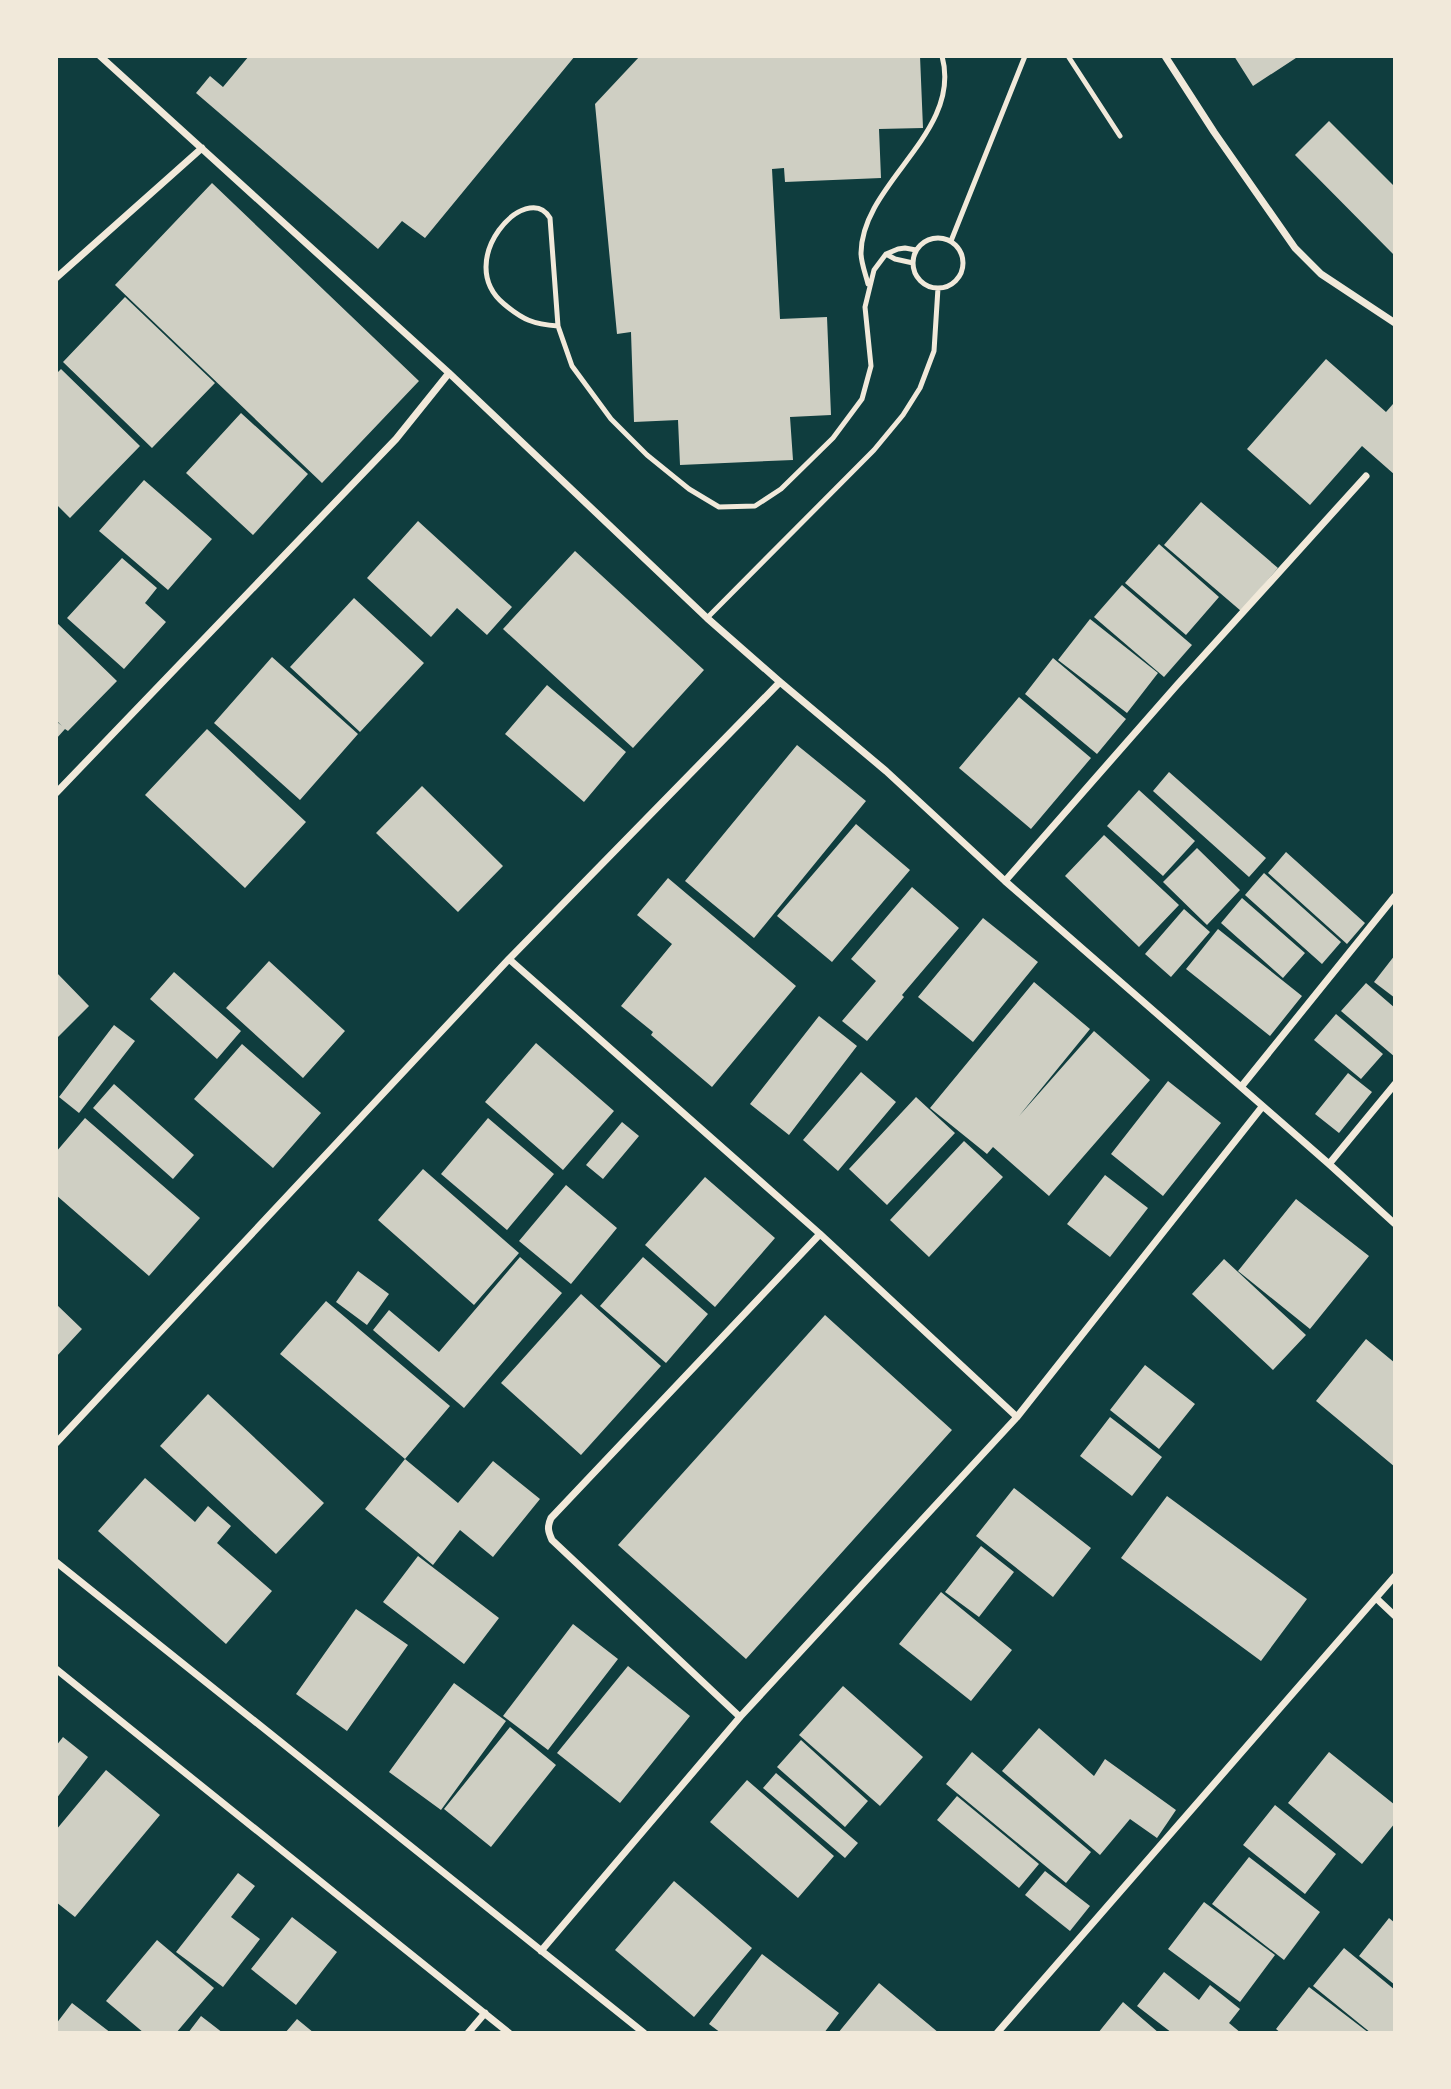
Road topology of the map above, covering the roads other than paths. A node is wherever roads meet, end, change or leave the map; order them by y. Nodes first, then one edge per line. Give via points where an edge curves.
1 (100, 56) edge
2 (942, 56) edge
3 (1025, 56) edge
4 (1068, 56) edge
5 (1165, 56) edge
6 (112, 60) edge
7 (1119, 136) dead end
8 (202, 148) junction
9 (951, 241) junction
10 (916, 250) junction
11 (886, 254) junction
12 (913, 263) junction
13 (56, 278) edge
14 (869, 286) junction
15 (938, 288) junction
16 (1395, 323) edge
17 (558, 326) junction
18 (449, 373) junction
19 (1366, 476) dead end
20 (707, 618) junction
21 (780, 682) junction
22 (56, 793) edge
23 (1005, 881) junction
24 (1395, 896) edge
25 (509, 959) junction
26 (1395, 1084) edge
27 (1241, 1087) junction
28 (1262, 1107) junction
29 (1329, 1164) junction
30 (1395, 1224) edge
31 (820, 1234) junction
32 (1017, 1416) junction
33 (56, 1443) edge
34 (56, 1562) edge
35 (1395, 1576) edge
36 (1376, 1598) junction
37 (1395, 1616) edge
38 (56, 1669) edge
39 (740, 1717) junction
40 (541, 1951) junction
41 (485, 2013) junction
42 (468, 2033) edge
43 (509, 2033) edge
44 (644, 2033) edge
45 (997, 2033) edge

1 - 6 street
2 - 14 lane via 944,96 928,132 864,229 861,255
3 - 9 lane
4 - 7 lane
5 - 16 street via 1295,248 1321,274
6 - 8 street
8 - 13 street
8 - 18 street
9 - 10 lane via 938,237
9 - 15 lane via 960,250 960,275 951,285
10 - 11 lane
10 - 12 lane
11 - 12 lane
11 - 14 lane
12 - 15 lane via 916,276 925,285
14 - 17 lane via 865,307 871,366 862,399 833,438 781,489 755,506 719,508 647,455 611,419 572,366
15 - 20 lane via 934,351 920,388 903,415
17 - 17 lane via 550,218 539,207 527,208 501,226 486,255 486,280 520,317
18 - 20 street
18 - 22 street via 396,439
19 - 23 street
20 - 21 street
21 - 23 street via 886,771
21 - 25 street
23 - 27 street
24 - 27 street
25 - 31 street
25 - 33 street
26 - 29 street
27 - 28 street
28 - 29 street
28 - 32 street
29 - 30 street
31 - 32 street
31 - 39 street via 548,1524 552,1540
32 - 39 street
34 - 40 street
35 - 36 street
36 - 37 street
36 - 45 street
38 - 41 street
39 - 40 street
40 - 44 street
41 - 42 street
41 - 43 street

